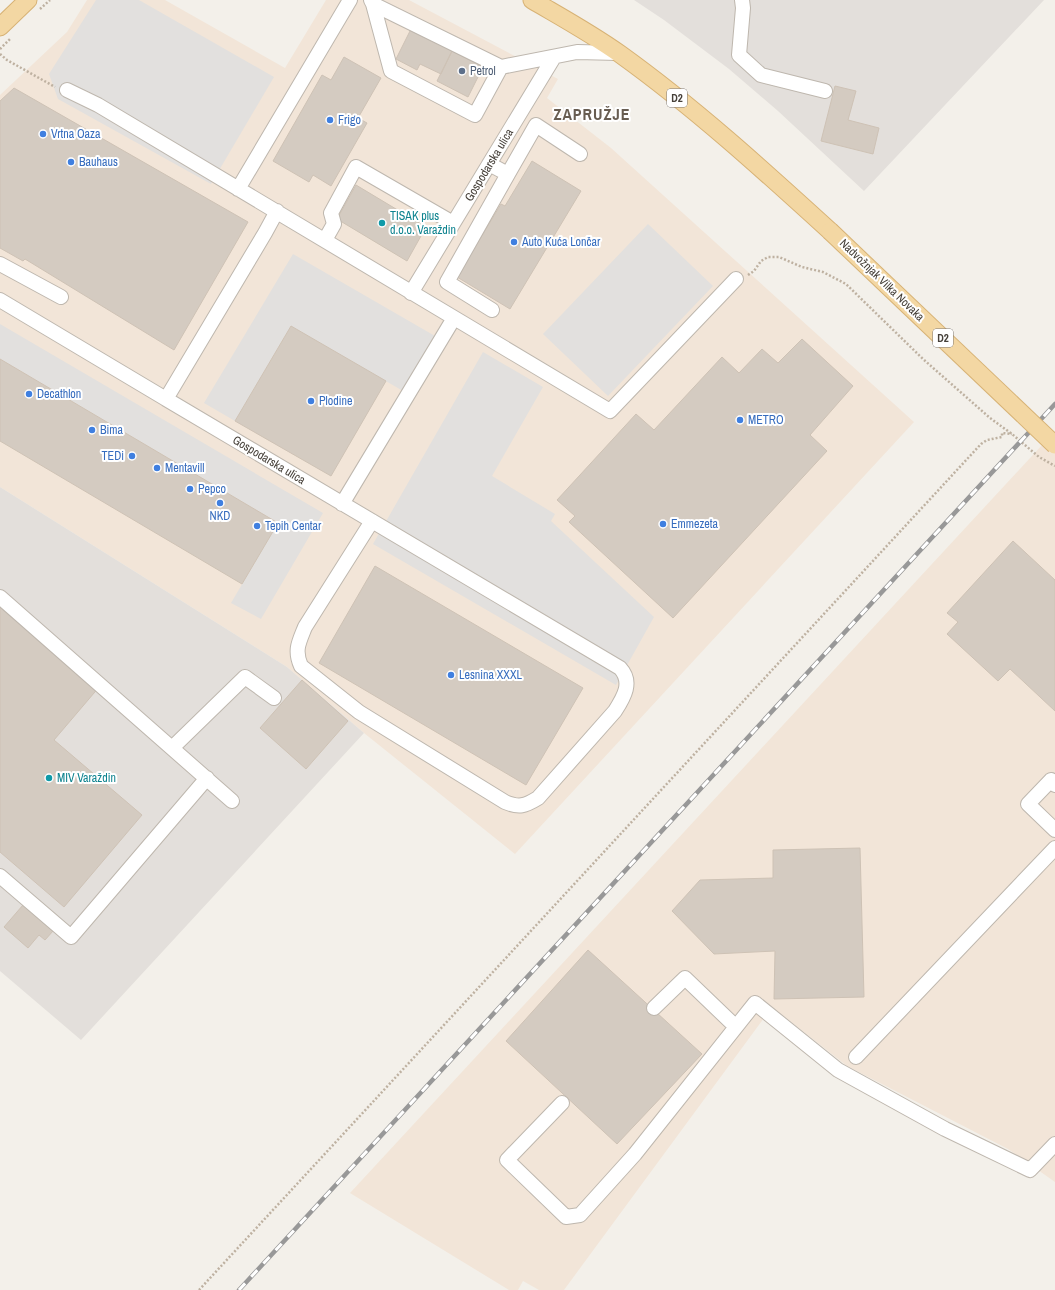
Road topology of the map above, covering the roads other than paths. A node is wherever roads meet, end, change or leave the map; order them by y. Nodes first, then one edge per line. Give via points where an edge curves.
1 (28, 0) edge
2 (350, 0) edge
3 (532, 0) edge
4 (742, 0) edge
5 (372, 2) edge
6 (0, 27) edge
7 (618, 53) junction
8 (554, 57) junction
9 (501, 67) junction
10 (67, 90) road end
11 (825, 91) dead end
12 (580, 154) dead end
13 (489, 164) junction
14 (508, 174) junction
15 (238, 189) junction
16 (277, 211) junction
17 (453, 223) junction
18 (325, 240) junction
19 (0, 264) edge
20 (736, 279) road end
21 (411, 293) junction
22 (60, 297) dead end
23 (0, 300) edge
24 (492, 310) dead end
25 (454, 318) junction
26 (166, 399) junction
27 (1055, 445) edge
28 (342, 504) junction
29 (372, 521) junction
30 (0, 597) edge
31 (274, 698) dead end
32 (172, 748) junction
33 (207, 778) junction
34 (1053, 782) edge
35 (232, 801) dead end
36 (1055, 830) edge
37 (1055, 848) edge
38 (0, 876) edge
39 (654, 1008) dead end
40 (736, 1028) junction
41 (856, 1057) dead end
42 (562, 1103) dead end
43 (1055, 1144) edge

1 - 6 main road
2 - 15 street
3 - 7 main road, D2
4 - 11 street via 739,55 761,75
5 - 9 street
5 - 9 street via 391,71 475,115
7 - 8 street via 577,52
7 - 27 main road, Nadvožnjak Vilka Novaka / D2, bridge via 728,139 830,231
8 - 9 street
8 - 13 street, Gospodarska ulica
10 - 15 street via 98,105
12 - 14 street via 536,125
13 - 14 street
13 - 17 street, Gospodarska ulica
14 - 24 street via 447,282
15 - 16 street
16 - 18 street
16 - 26 street
17 - 18 street via 356,167 331,213 334,224
17 - 21 street, Gospodarska ulica
18 - 21 street
19 - 22 street
20 - 25 street via 610,411
21 - 25 street
23 - 26 street, Gospodarska ulica
25 - 28 street
26 - 28 street, Gospodarska ulica
28 - 29 street, Gospodarska ulica
29 - 29 street, Gospodarska ulica via 305,627 297,656 301,666 359,712 505,802 522,806 538,798 615,711 626,690 625,674 612,663
30 - 32 street
31 - 32 street via 245,677
32 - 33 street
33 - 35 street
33 - 38 street via 70,937
34 - 36 street via 1028,804
37 - 41 street
39 - 40 street via 685,978
40 - 42 street via 593,1202 580,1215 566,1217 507,1160
40 - 43 street via 755,1004 838,1070 945,1129 1030,1170

